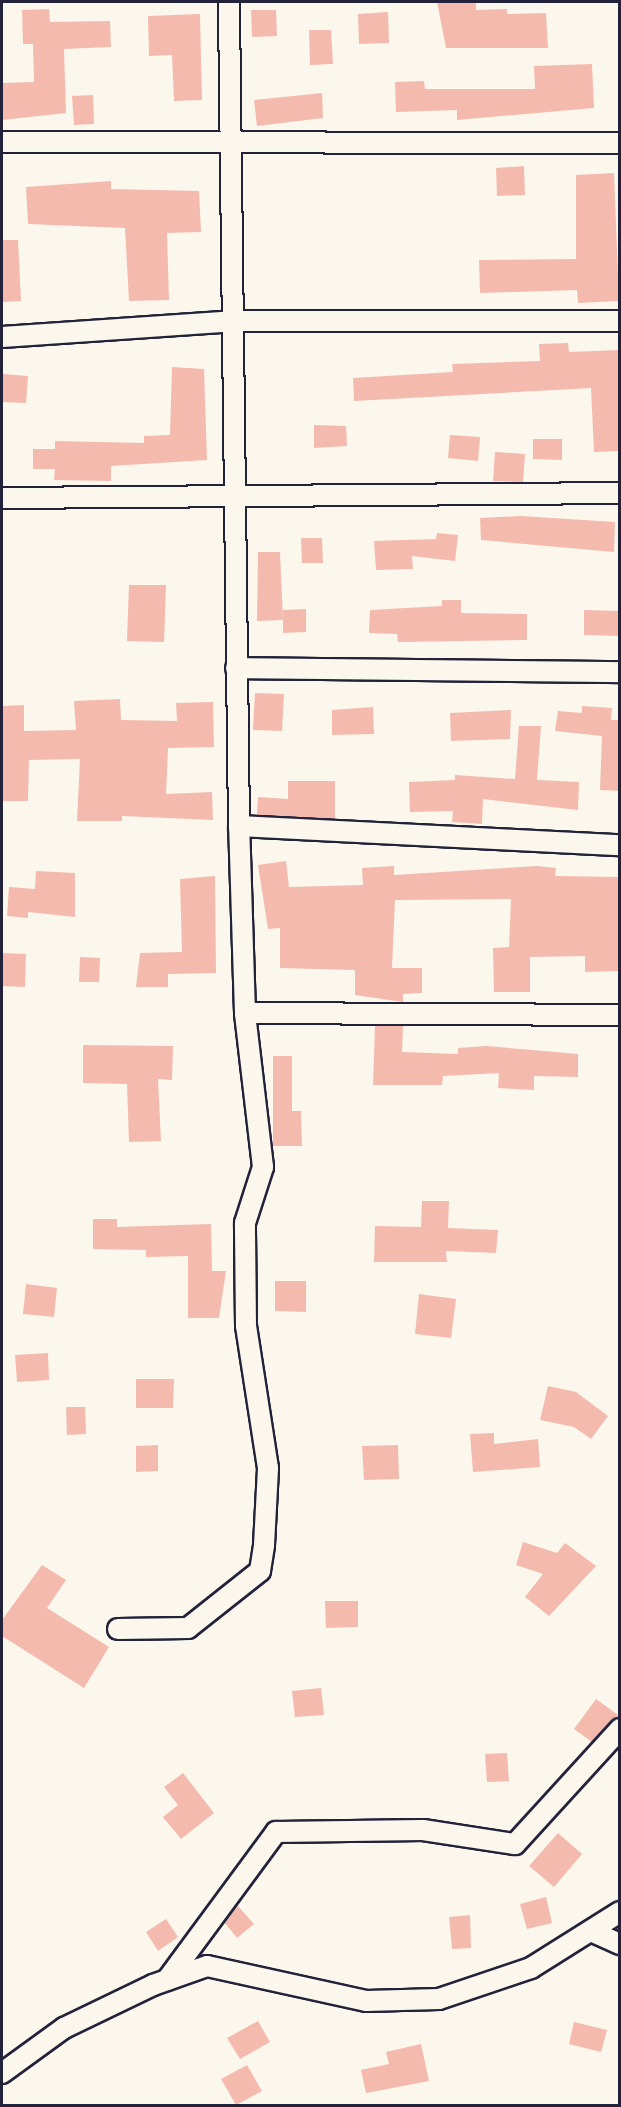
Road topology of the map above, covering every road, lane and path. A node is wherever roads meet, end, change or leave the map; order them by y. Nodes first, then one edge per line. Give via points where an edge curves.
1 (229, 2) edge
2 (230, 141) junction
3 (2, 142) edge
4 (620, 142) edge
5 (236, 321) junction
6 (620, 321) edge
7 (2, 337) edge
8 (620, 493) edge
9 (2, 498) edge
10 (237, 500) junction
11 (236, 668) junction
12 (620, 672) edge
13 (239, 826) junction
14 (620, 845) edge
15 (245, 1013) junction
16 (620, 1015) edge
17 (118, 1629) dead end
18 (620, 1729) edge
19 (620, 1912) edge
20 (593, 1932) junction
21 (620, 1944) edge
22 (167, 1980) junction
23 (2, 2073) edge

1 - 2 street
2 - 3 street
2 - 4 street
2 - 5 street
5 - 6 street
5 - 7 street
5 - 10 street
8 - 10 street
9 - 10 street
10 - 11 street
11 - 12 street
11 - 13 street
13 - 14 street
13 - 15 street
15 - 16 street
15 - 17 street via 263,1167 245,1222 246,1326 268,1468 260,1571 188,1628
18 - 22 street via 515,1844 423,1830 276,1832
19 - 20 street
20 - 21 street
20 - 22 street via 531,1968 439,2000 366,2001 207,1966
22 - 23 street via 64,2028

